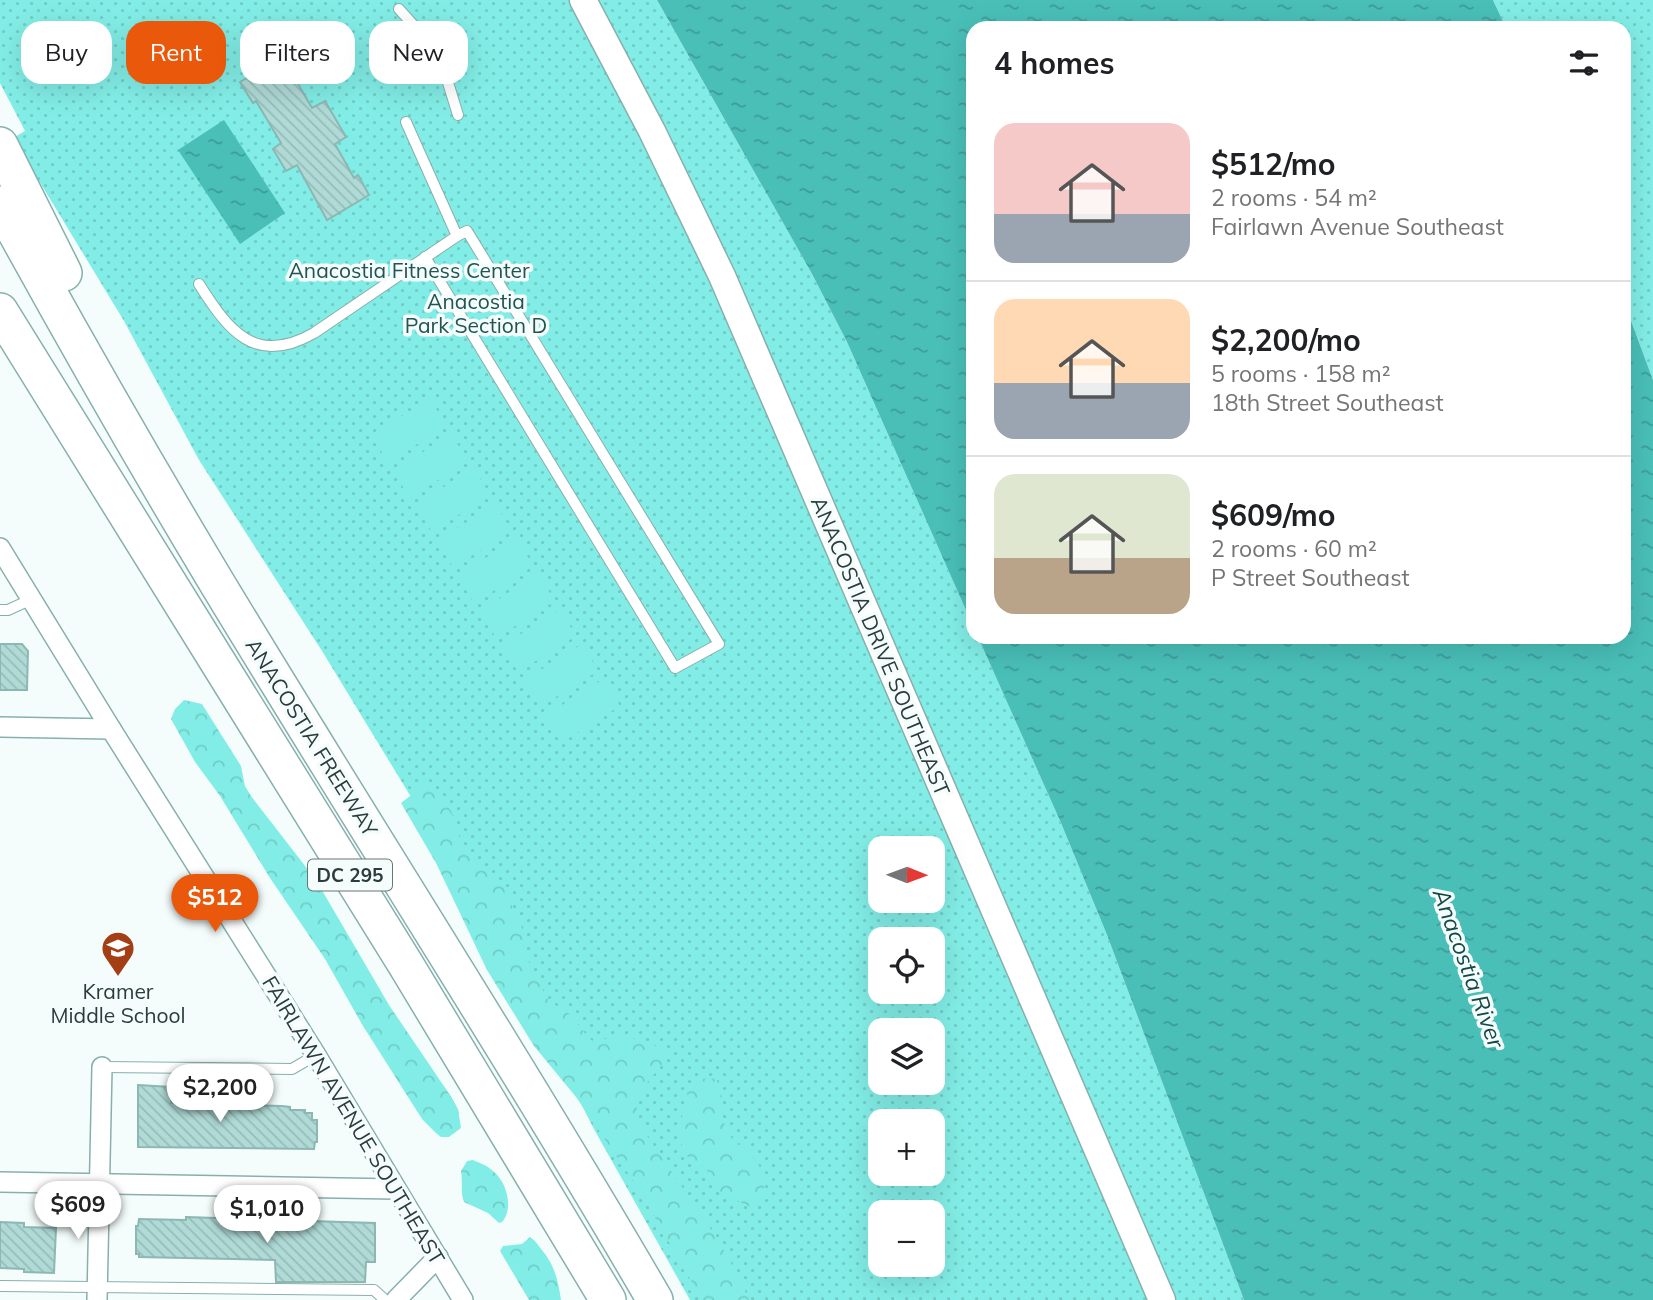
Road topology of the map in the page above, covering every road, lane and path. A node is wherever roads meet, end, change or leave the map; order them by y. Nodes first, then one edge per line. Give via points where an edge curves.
1 (583, 0) edge
2 (400, 9) dead end
3 (458, 116) dead end
4 (406, 122) dead end
5 (0, 145) edge
6 (0, 204) edge
7 (457, 236) junction
8 (425, 257) junction
9 (199, 284) dead end
10 (0, 291) edge
11 (0, 311) edge
12 (87, 454) junction
13 (0, 548) edge
14 (216, 580) junction
15 (32, 599) junction
16 (0, 610) edge
17 (0, 727) edge
18 (111, 729) junction
19 (316, 1055) junction
20 (102, 1067) joint
21 (0, 1182) edge
22 (99, 1183) junction
23 (396, 1189) junction
24 (438, 1257) junction
25 (0, 1286) edge
26 (97, 1295) edge
27 (385, 1300) edge
28 (396, 1300) edge
29 (463, 1300) edge
30 (608, 1300) edge
31 (655, 1300) edge
32 (1162, 1300) edge

1 - 32 street, ANACOSTIA DRIVE SOUTHEAST via 722,276
2 - 3 lane via 435,49
4 - 7 lane
5 - 14 highway
6 - 14 highway, ANACOSTIA FREEWAY / DC 295
7 - 8 lane
7 - 8 lane via 467,231 719,644 675,668
8 - 9 lane via 314,333 289,344 262,344 236,333
10 - 12 highway
11 - 12 highway, ANACOSTIA FREEWAY / DC 295
12 - 30 highway, ANACOSTIA FREEWAY / DC 295 via 406,965
13 - 15 street, FAIRLAWN AVENUE SOUTHEAST
14 - 31 highway, ANACOSTIA FREEWAY / DC 295
15 - 16 lane
15 - 18 street, FAIRLAWN AVENUE SOUTHEAST
17 - 18 street
18 - 19 street, FAIRLAWN AVENUE SOUTHEAST
19 - 20 lane via 292,1069
19 - 23 street, FAIRLAWN AVENUE SOUTHEAST
20 - 22 street
21 - 22 street
22 - 23 street
22 - 26 street
23 - 24 street, FAIRLAWN AVENUE SOUTHEAST
24 - 28 street
24 - 29 street, FAIRLAWN AVENUE SOUTHEAST
25 - 26 lane
26 - 27 lane via 374,1290

